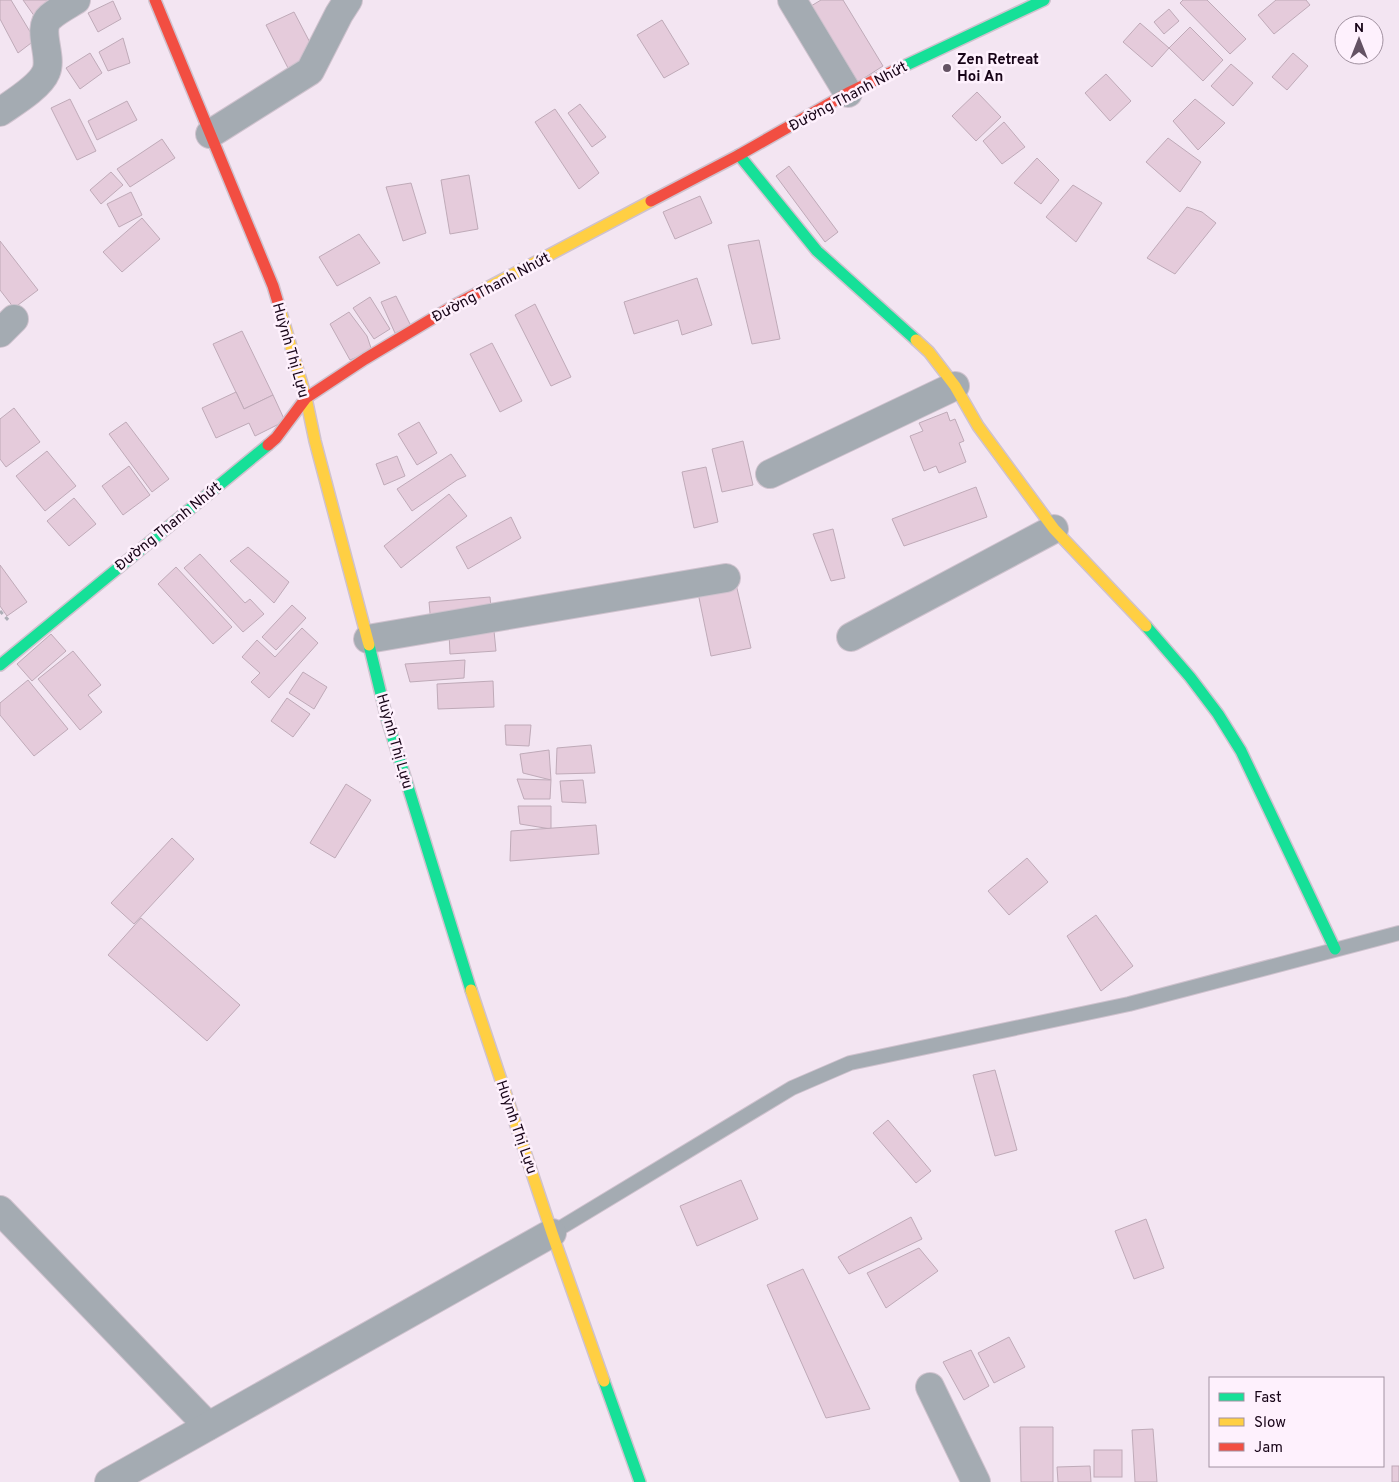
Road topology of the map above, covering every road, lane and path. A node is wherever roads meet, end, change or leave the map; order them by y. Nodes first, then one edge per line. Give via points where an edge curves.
1 (76, 0) edge
2 (155, 0) edge
3 (348, 0) edge
4 (792, 0) edge
5 (1044, 0) edge
6 (848, 93) junction
7 (0, 112) edge
8 (210, 134) junction
9 (740, 155) junction
10 (955, 386) junction
11 (306, 398) junction
12 (770, 474) dead end
13 (1054, 529) junction
14 (726, 578) dead end
15 (851, 637) dead end
16 (368, 639) junction
17 (0, 665) edge
18 (1399, 933) edge
19 (1335, 949) junction
20 (0, 1210) edge
21 (552, 1233) junction
22 (930, 1387) dead end
23 (208, 1426) junction
24 (108, 1482) edge
25 (640, 1482) edge
26 (976, 1482) edge

1 - 7 street via 46,23 47,72 40,82
2 - 8 street, Huỳnh Thị Lựu
3 - 8 street via 310,70
4 - 6 street
5 - 6 street, Đường Thanh Nhứt
6 - 9 street, Đường Thanh Nhứt
8 - 11 street, Huỳnh Thị Lựu via 273,286
9 - 10 street via 816,251 929,352
9 - 11 street, Đường Thanh Nhứt via 455,305
10 - 12 street
10 - 13 street via 983,434
11 - 16 street, Huỳnh Thị Lựu
11 - 17 street, Đường Thanh Nhứt via 276,438
13 - 15 street
13 - 19 street via 1132,610 1218,714 1241,751
14 - 16 street
16 - 21 street, Huỳnh Thị Lựu via 387,719 463,967
18 - 19 lane
19 - 21 lane via 1129,1004 850,1063 792,1088
20 - 23 street
21 - 23 street
21 - 25 street, Huỳnh Thị Lựu
22 - 26 street
23 - 24 street

